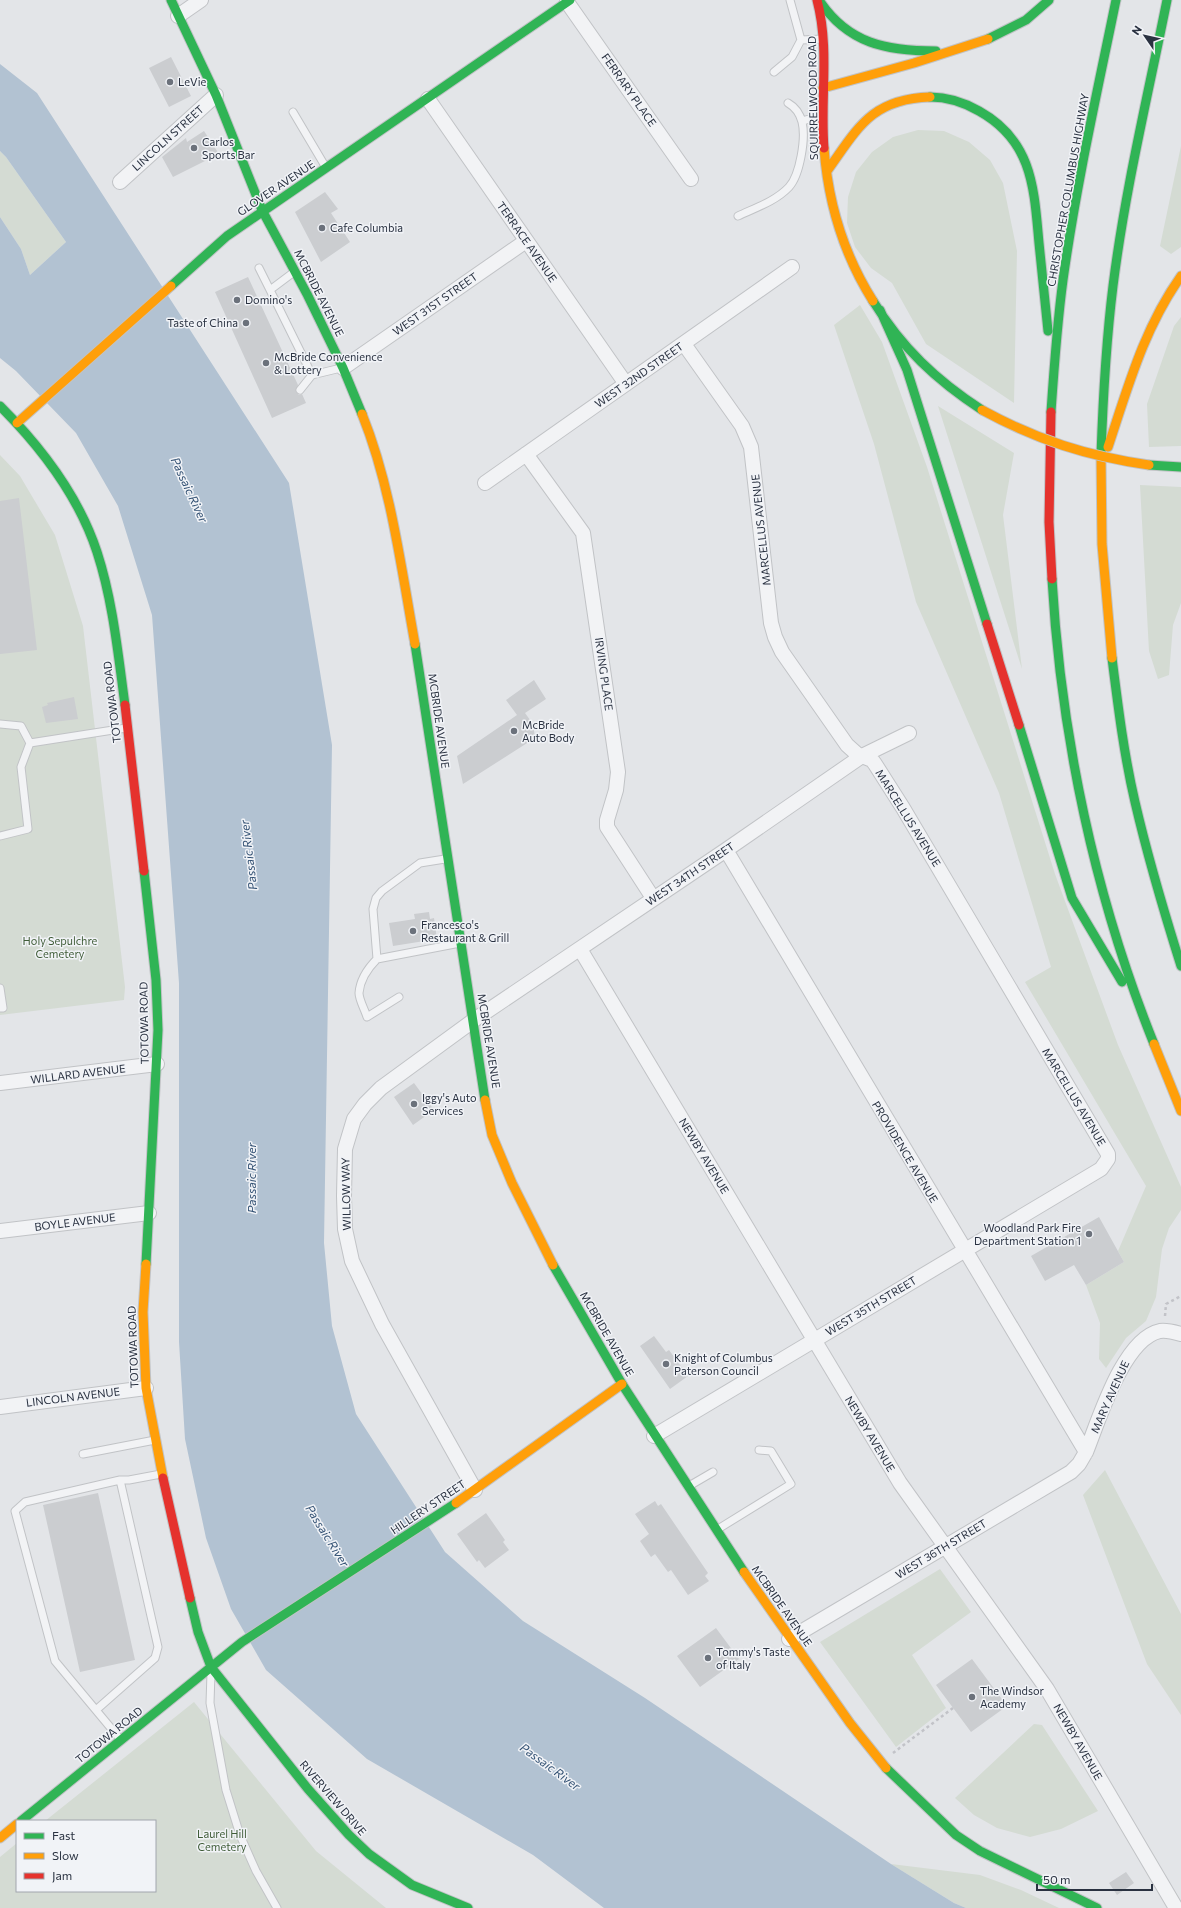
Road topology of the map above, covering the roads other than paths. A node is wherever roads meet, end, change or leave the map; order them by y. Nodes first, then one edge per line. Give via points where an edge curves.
1 (171, 0) edge
2 (201, 0) edge
3 (790, 0) edge
4 (818, 0) edge
5 (1049, 0) edge
6 (1116, 0) edge
7 (1167, 0) edge
8 (568, 1) edge
9 (178, 16) junction
10 (824, 39) junction
11 (802, 40) junction
12 (951, 52) junction
13 (774, 72) dead end
14 (823, 88) junction
15 (216, 95) junction
16 (428, 99) junction
17 (788, 103) dead end
18 (293, 112) dead end
19 (823, 115) junction
20 (802, 121) junction
21 (326, 168) junction
22 (827, 171) junction
23 (691, 179) dead end
24 (120, 182) dead end
25 (262, 210) junction
26 (738, 216) dead end
27 (526, 241) junction
28 (792, 267) dead end
29 (259, 268) dead end
30 (295, 271) junction
31 (1181, 276) edge
32 (270, 290) junction
33 (880, 310) junction
34 (684, 344) junction
35 (343, 368) junction
36 (312, 375) junction
37 (1052, 383) junction
38 (626, 384) junction
39 (300, 390) dead end
40 (0, 406) edge
41 (17, 423) junction
42 (526, 454) junction
43 (1181, 467) edge
44 (1101, 469) junction
45 (485, 483) dead end
46 (0, 724) edge
47 (128, 728) junction
48 (909, 733) dead end
49 (30, 743) junction
50 (862, 756) junction
51 (0, 836) edge
52 (726, 850) junction
53 (447, 859) junction
54 (653, 898) junction
55 (461, 943) junction
56 (580, 948) junction
57 (377, 959) junction
58 (1181, 966) edge
59 (0, 988) edge
60 (399, 997) dead end
61 (0, 1008) edge
62 (1144, 1019) junction
63 (474, 1020) junction
64 (156, 1064) junction
65 (0, 1083) edge
66 (1181, 1111) edge
67 (1088, 1176) joint
68 (149, 1213) junction
69 (0, 1231) edge
70 (964, 1250) junction
71 (1181, 1334) edge
72 (814, 1341) junction
73 (622, 1384) junction
74 (146, 1388) junction
75 (0, 1407) edge
76 (654, 1436) junction
77 (155, 1440) junction
78 (759, 1450) dead end
79 (1086, 1452) junction
80 (83, 1454) dead end
81 (713, 1472) dead end
82 (162, 1473) junction
83 (120, 1480) junction
84 (687, 1487) junction
85 (475, 1490) junction
86 (716, 1530) junction
87 (946, 1546) junction
88 (789, 1639) junction
89 (242, 1642) joint
90 (211, 1667) junction
91 (96, 1710) junction
92 (121, 1741) junction
93 (22, 1820) edge
94 (16, 1825) edge
95 (0, 1838) edge
96 (276, 1908) edge
97 (468, 1908) edge
98 (1097, 1908) edge
99 (1176, 1908) edge

1 - 9 main road, MCBRIDE AVENUE
2 - 9 street
3 - 11 lane
4 - 10 main road, SQUIRRELWOOD ROAD
4 - 12 main road via 833,20 860,39 898,50
5 - 12 main road via 1023,22 1000,35
6 - 37 main road, CHRISTOPHER COLUMBUS HIGHWAY via 1073,216
7 - 44 main road via 1120,233 1107,344
8 - 16 main road, GLOVER AVENUE
8 - 23 street, FERRARY PLACE
9 - 15 main road, MCBRIDE AVENUE
10 - 11 lane
10 - 14 main road, SQUIRRELWOOD ROAD
11 - 13 lane via 792,57
12 - 14 main road
14 - 19 main road, SQUIRRELWOOD ROAD
15 - 24 street, LINCOLN STREET
15 - 25 main road, MCBRIDE AVENUE
16 - 21 main road, GLOVER AVENUE
16 - 27 street, TERRACE AVENUE
17 - 20 lane via 798,112
18 - 21 lane
19 - 20 lane
19 - 22 main road, SQUIRRELWOOD ROAD
20 - 26 lane via 802,149 795,178 789,187 768,202
21 - 25 main road, GLOVER AVENUE
22 - 33 main road, SQUIRRELWOOD ROAD via 844,243
22 - 37 main road via 855,130 884,108 904,99 933,97 961,102 975,107 998,124 1017,145 1030,172 1034,189
25 - 30 main road, MCBRIDE AVENUE
25 - 41 main road, GLOVER AVENUE via 227,236
27 - 35 street, WEST 31ST STREET
27 - 38 street, TERRACE AVENUE
28 - 34 street, WEST 32ND STREET
29 - 32 lane
30 - 32 lane
30 - 35 main road, MCBRIDE AVENUE
31 - 44 main road via 1147,334
32 - 36 lane
33 - 43 main road, SQUIRRELWOOD ROAD, bridge via 926,368 944,384 982,410 1028,435 1056,446 1118,461
33 - 62 main road via 907,370 1072,898
34 - 38 street, WEST 32ND STREET
34 - 50 street, MARCELLUS AVENUE via 742,426 751,448 771,623 775,638 782,652 848,745
35 - 36 lane
35 - 53 main road, MCBRIDE AVENUE via 374,444 390,510 421,677
36 - 39 lane
37 - 62 main road, CHRISTOPHER COLUMBUS HIGHWAY via 1050,530 1062,685 1090,839 1118,941
38 - 42 street, WEST 32ND STREET
40 - 41 main road, TOTOWA ROAD
41 - 47 main road, TOTOWA ROAD via 56,471 97,552 112,612
42 - 45 street, WEST 32ND STREET
42 - 54 street, IRVING PLACE via 583,533 618,772 607,827
44 - 58 main road via 1106,596 1123,736 1146,847
46 - 49 lane via 21,726
47 - 49 lane
47 - 64 main road, TOTOWA ROAD via 156,980
48 - 50 street, WEST 34TH STREET
49 - 51 lane via 21,767 28,829
50 - 52 street, WEST 34TH STREET
50 - 67 street, MARCELLUS AVENUE via 872,760 903,808 1108,1154 1106,1163
52 - 54 street, WEST 34TH STREET
52 - 70 street, PROVIDENCE AVENUE
53 - 55 main road, MCBRIDE AVENUE
53 - 57 lane via 420,864 376,898 373,909
54 - 56 street, WEST 34TH STREET
55 - 57 lane
55 - 63 main road, MCBRIDE AVENUE
56 - 63 street, WEST 34TH STREET
56 - 72 street, NEWBY AVENUE
57 - 60 lane via 364,975 359,994 367,1017
59 - 61 lane via 3,1008
62 - 66 main road, CHRISTOPHER COLUMBUS HIGHWAY
63 - 73 main road, MCBRIDE AVENUE via 492,1135 503,1166 556,1270
63 - 85 street, WILLOW WAY via 381,1088 365,1104 354,1119 348,1135 345,1149 344,1196 345,1229 352,1261 382,1324
64 - 65 street, WILLARD AVENUE
64 - 68 main road, TOTOWA ROAD
67 - 70 street, WEST 35TH STREET
68 - 69 street, BOYLE AVENUE
68 - 74 main road, TOTOWA ROAD via 143,1312
70 - 72 street, WEST 35TH STREET
70 - 79 street, PROVIDENCE AVENUE
71 - 79 street, MARY AVENUE via 1159,1332 1135,1347 1126,1359
72 - 76 street, WEST 35TH STREET
72 - 87 street, NEWBY AVENUE via 900,1483
73 - 76 main road, MCBRIDE AVENUE
73 - 85 main road, HILLERY STREET
74 - 75 street, LINCOLN AVENUE
74 - 77 main road, TOTOWA ROAD
76 - 84 main road, MCBRIDE AVENUE
77 - 80 lane
77 - 82 main road, TOTOWA ROAD
78 - 86 lane via 771,1451 791,1484
79 - 87 street, WEST 36TH STREET via 1079,1464 1067,1475
81 - 84 lane
82 - 83 lane
82 - 90 main road, TOTOWA ROAD via 198,1632
83 - 91 lane via 158,1647 156,1658
83 - 91 lane via 25,1502 15,1511 55,1661
84 - 86 main road, MCBRIDE AVENUE
85 - 89 main road, HILLERY STREET
86 - 88 main road, MCBRIDE AVENUE
87 - 88 street, WEST 36TH STREET
87 - 99 street, NEWBY AVENUE via 1047,1689
88 - 98 main road, MCBRIDE AVENUE via 880,1763 956,1835 980,1851
89 - 90 main road, TOTOWA ROAD
90 - 92 main road, TOTOWA ROAD
90 - 96 lane via 210,1703 226,1790 240,1835 256,1872
90 - 97 main road, RIVERVIEW DRIVE via 308,1789 369,1854 412,1885
91 - 92 lane
92 - 93 main road, TOTOWA ROAD
94 - 95 main road

